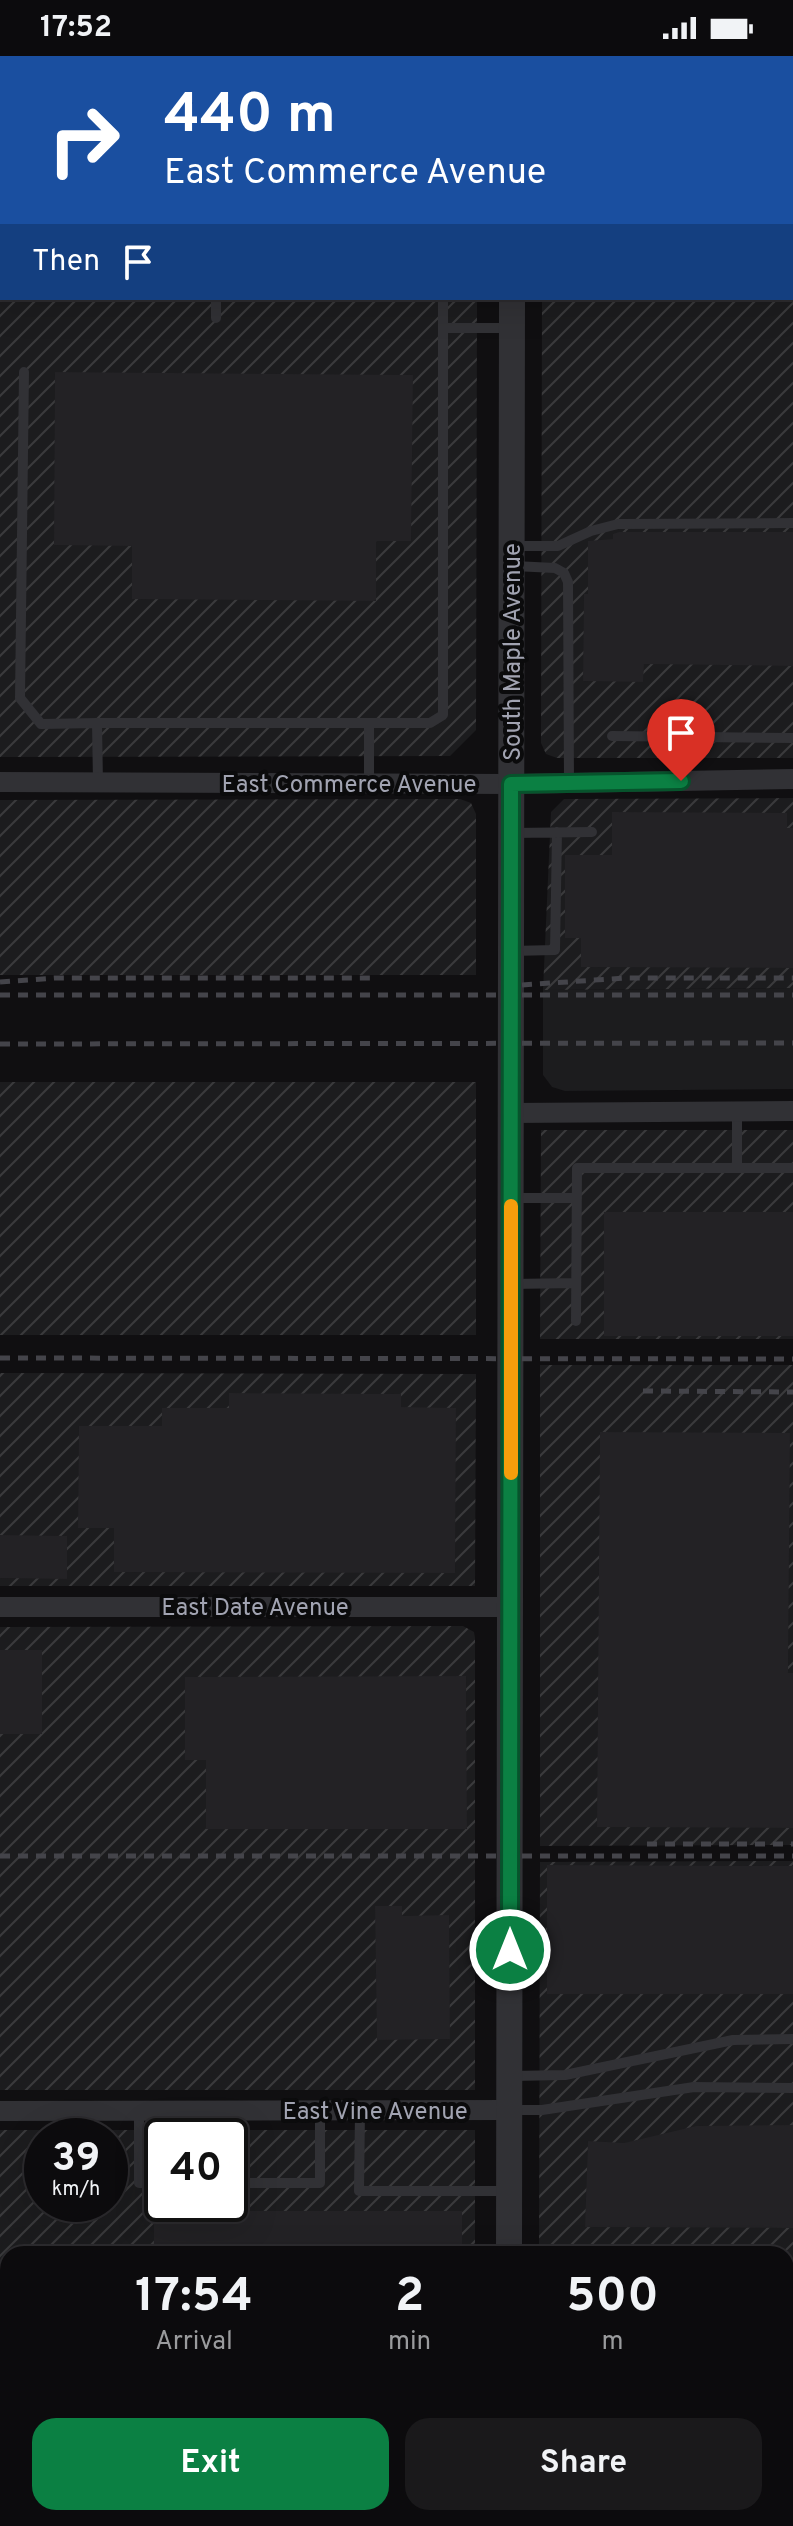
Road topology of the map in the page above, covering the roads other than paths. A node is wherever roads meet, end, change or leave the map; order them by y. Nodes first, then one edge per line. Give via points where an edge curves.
1 (216, 300) edge
2 (443, 300) edge
3 (512, 300) edge
4 (216, 318) dead end
5 (443, 328) junction
6 (512, 328) junction
7 (24, 372) dead end
8 (793, 523) edge
9 (512, 556) junction
10 (97, 723) junction
11 (369, 723) junction
12 (612, 736) dead end
13 (793, 738) edge
14 (793, 779) edge
15 (0, 782) edge
16 (98, 783) junction
17 (569, 783) junction
18 (369, 784) junction
19 (511, 784) junction
20 (557, 832) junction
21 (592, 832) dead end
22 (511, 833) junction
23 (511, 951) junction
24 (737, 1111) junction
25 (793, 1111) edge
26 (511, 1113) junction
27 (737, 1168) junction
28 (793, 1168) edge
29 (511, 1198) junction
30 (577, 1198) junction
31 (576, 1283) junction
32 (511, 1284) junction
33 (576, 1321) dead end
34 (0, 1607) edge
35 (511, 1607) junction
36 (793, 2039) edge
37 (510, 2076) junction
38 (793, 2088) edge
39 (510, 2110) junction
40 (0, 2111) edge
41 (139, 2111) junction
42 (320, 2111) junction
43 (360, 2111) junction
44 (144, 2183) edge
45 (248, 2183) edge
46 (509, 2191) junction
47 (509, 2246) edge

1 - 4 lane
2 - 5 lane
3 - 6 street, South Maple Avenue
5 - 6 lane
5 - 11 lane via 443,715 430,723
6 - 9 street, South Maple Avenue
7 - 10 lane via 20,698 41,724
8 - 9 lane via 618,524
9 - 17 lane via 564,573 569,598
9 - 19 street, South Maple Avenue
10 - 11 lane
10 - 16 lane
11 - 18 lane
12 - 13 lane
14 - 17 street, East Commerce Avenue
15 - 16 street, East Commerce Avenue
16 - 18 street, East Commerce Avenue
17 - 19 street, East Commerce Avenue
18 - 19 street, East Commerce Avenue
19 - 22 street, South Maple Avenue
20 - 21 lane
20 - 22 lane
20 - 23 lane via 555,950
22 - 23 street, South Maple Avenue
23 - 26 street, South Maple Avenue
24 - 25 street
24 - 26 street
24 - 27 lane
26 - 29 street, South Maple Avenue
27 - 28 lane
27 - 30 lane via 577,1168
29 - 30 lane
29 - 32 street, South Maple Avenue
30 - 31 lane
31 - 32 lane
31 - 33 lane
32 - 35 street, South Maple Avenue
34 - 35 street, East Date Avenue
35 - 37 street, South Maple Avenue
36 - 37 lane via 733,2040 565,2075
37 - 39 street, South Maple Avenue
38 - 39 lane via 694,2087
39 - 43 street, East Vine Avenue
39 - 46 street, South Maple Avenue
40 - 41 street, East Vine Avenue
41 - 42 street, East Vine Avenue
41 - 44 lane via 139,2183
42 - 43 street, East Vine Avenue
42 - 45 lane via 320,2183
43 - 46 lane via 359,2191
46 - 47 street, South Maple Avenue

